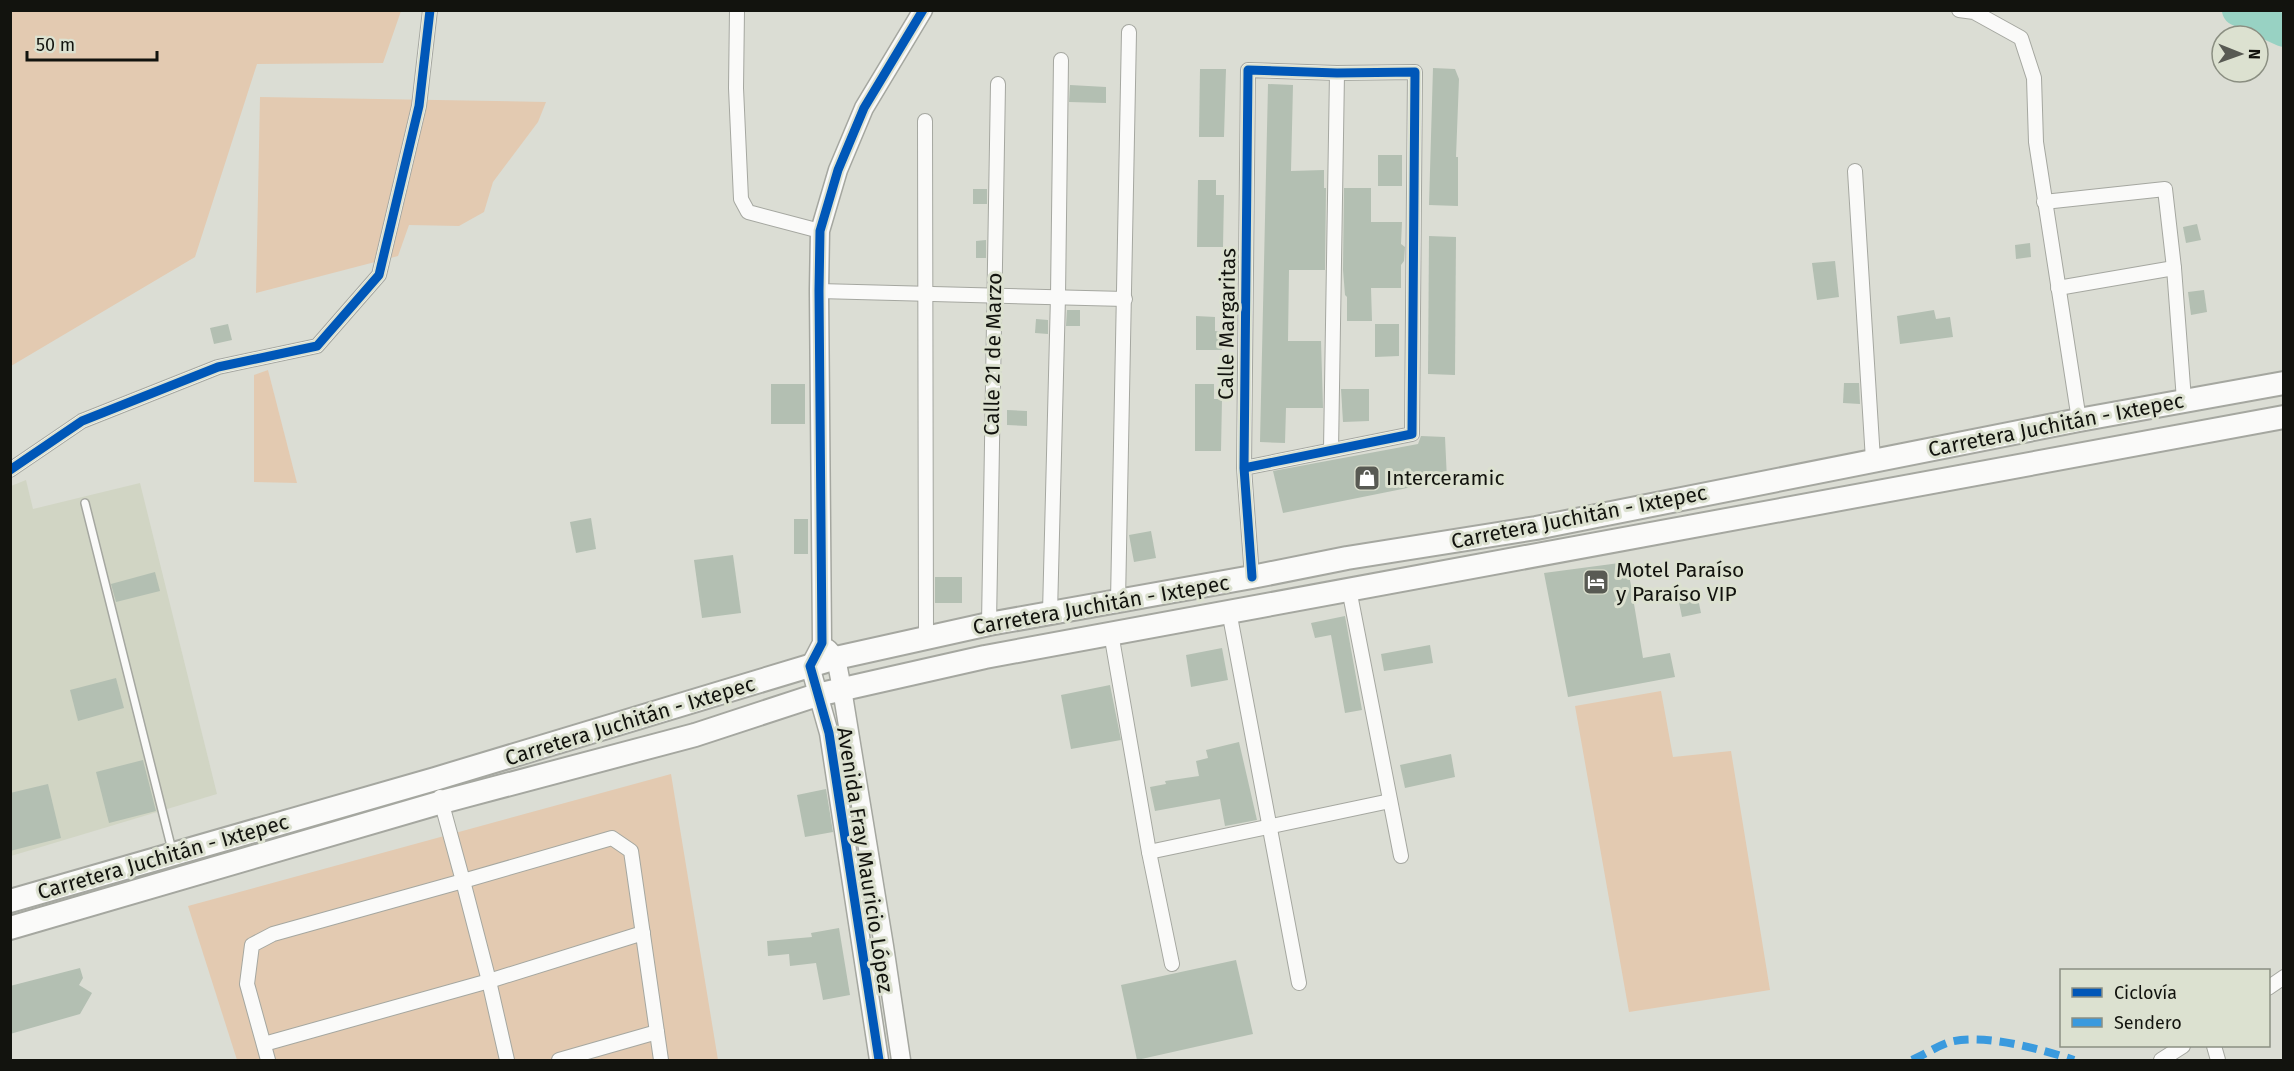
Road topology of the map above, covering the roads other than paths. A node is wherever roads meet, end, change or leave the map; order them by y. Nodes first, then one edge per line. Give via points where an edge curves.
1 (430, 10) edge
2 (737, 10) edge
3 (923, 10) edge
4 (1959, 10) edge
5 (1130, 32) dead end
6 (1061, 60) dead end
7 (1337, 73) junction
8 (998, 84) dead end
9 (925, 121) dead end
10 (1855, 171) dead end
11 (2044, 202) junction
12 (820, 231) junction
13 (2174, 268) junction
14 (2058, 288) junction
15 (819, 291) junction
16 (926, 293) junction
17 (994, 295) junction
18 (1058, 296) junction
19 (1125, 298) junction
20 (2283, 383) edge
21 (2184, 400) junction
22 (2283, 417) edge
23 (2079, 420) junction
24 (1331, 450) junction
25 (1873, 460) junction
26 (1244, 468) junction
27 (10, 470) edge
28 (1685, 498) junction
29 (85, 503) dead end
30 (1691, 527) junction
31 (1252, 578) junction
32 (1349, 589) junction
33 (1118, 601) junction
34 (1229, 611) junction
35 (1050, 613) junction
36 (989, 624) junction
37 (1111, 633) junction
38 (926, 638) junction
39 (829, 651) junction
40 (810, 666) junction
41 (842, 689) junction
42 (817, 695) junction
43 (435, 779) junction
44 (1390, 801) junction
45 (442, 802) junction
46 (1270, 826) junction
47 (1149, 852) junction
48 (173, 854) junction
49 (1401, 856) dead end
50 (462, 881) junction
51 (10, 901) edge
52 (10, 928) edge
53 (643, 933) junction
54 (1172, 964) dead end
55 (2283, 977) edge
56 (489, 981) junction
57 (1299, 982) dead end
58 (2270, 987) edge
59 (657, 1032) junction
60 (264, 1044) junction
61 (2181, 1047) edge
62 (268, 1060) edge
63 (507, 1060) edge
64 (560, 1060) edge
65 (661, 1060) edge
66 (879, 1060) edge
67 (901, 1060) edge
68 (2161, 1060) edge

1 - 27 street via 419,106 380,275 317,346 218,367 82,421
2 - 12 street via 741,199 748,212
3 - 12 street, Avenida Fray Mauricio López via 864,108 838,170
4 - 11 street via 1974,12 2021,38 2034,78 2036,142
5 - 19 street
6 - 18 street
7 - 24 street
7 - 24 street via 1415,72 1412,434
7 - 26 street, Calle Margaritas via 1248,70
8 - 17 street, Calle 21 de Marzo
9 - 16 street
10 - 25 street
11 - 13 street via 2165,189
11 - 14 street
12 - 15 street, Avenida Fray Mauricio López
13 - 14 street
13 - 21 street
14 - 23 street
15 - 16 street
15 - 39 street, Avenida Fray Mauricio López
16 - 17 street
16 - 38 street
17 - 18 street
17 - 36 street, Calle 21 de Marzo
18 - 19 street
18 - 35 street
19 - 33 street
20 - 21 main road, Carretera Juchitán - Ixtepec
21 - 23 main road, Carretera Juchitán - Ixtepec
22 - 30 main road, Carretera Juchitán - Ixtepec
23 - 25 main road, Carretera Juchitán - Ixtepec
24 - 26 street
25 - 28 main road, Carretera Juchitán - Ixtepec
26 - 31 street, Calle Margaritas
28 - 30 main road
28 - 31 main road, Carretera Juchitán - Ixtepec
29 - 48 lane
30 - 32 main road, Carretera Juchitán - Ixtepec
31 - 33 main road, Carretera Juchitán - Ixtepec
32 - 34 main road, Carretera Juchitán - Ixtepec
32 - 44 street
33 - 35 main road, Carretera Juchitán - Ixtepec
34 - 37 main road, Carretera Juchitán - Ixtepec
34 - 46 street
35 - 36 main road, Carretera Juchitán - Ixtepec
36 - 38 main road, Carretera Juchitán - Ixtepec
37 - 41 main road, Carretera Juchitán - Ixtepec
37 - 47 street
38 - 39 main road, Carretera Juchitán - Ixtepec
39 - 40 main road, Carretera Juchitán - Ixtepec
39 - 41 street, Avenida Fray Mauricio López
40 - 42 street, Avenida Fray Mauricio López
40 - 43 main road, Carretera Juchitán - Ixtepec
41 - 42 main road, Carretera Juchitán - Ixtepec
41 - 67 street, Avenida Fray Mauricio López
42 - 45 main road, Carretera Juchitán - Ixtepec via 695,735
42 - 66 street, Avenida Fray Mauricio López via 829,733
43 - 45 street
43 - 48 main road, Carretera Juchitán - Ixtepec
44 - 46 street
44 - 49 street
45 - 50 street
45 - 52 main road, Carretera Juchitán - Ixtepec
46 - 47 street
46 - 57 street
47 - 54 street
48 - 51 main road, Carretera Juchitán - Ixtepec
50 - 53 street via 612,838 632,851
50 - 56 street
50 - 60 street via 273,934 252,945 247,984
53 - 56 street
53 - 59 street
55 - 58 street
56 - 60 street
56 - 63 street
59 - 64 street
59 - 65 street
60 - 62 street
61 - 68 street

